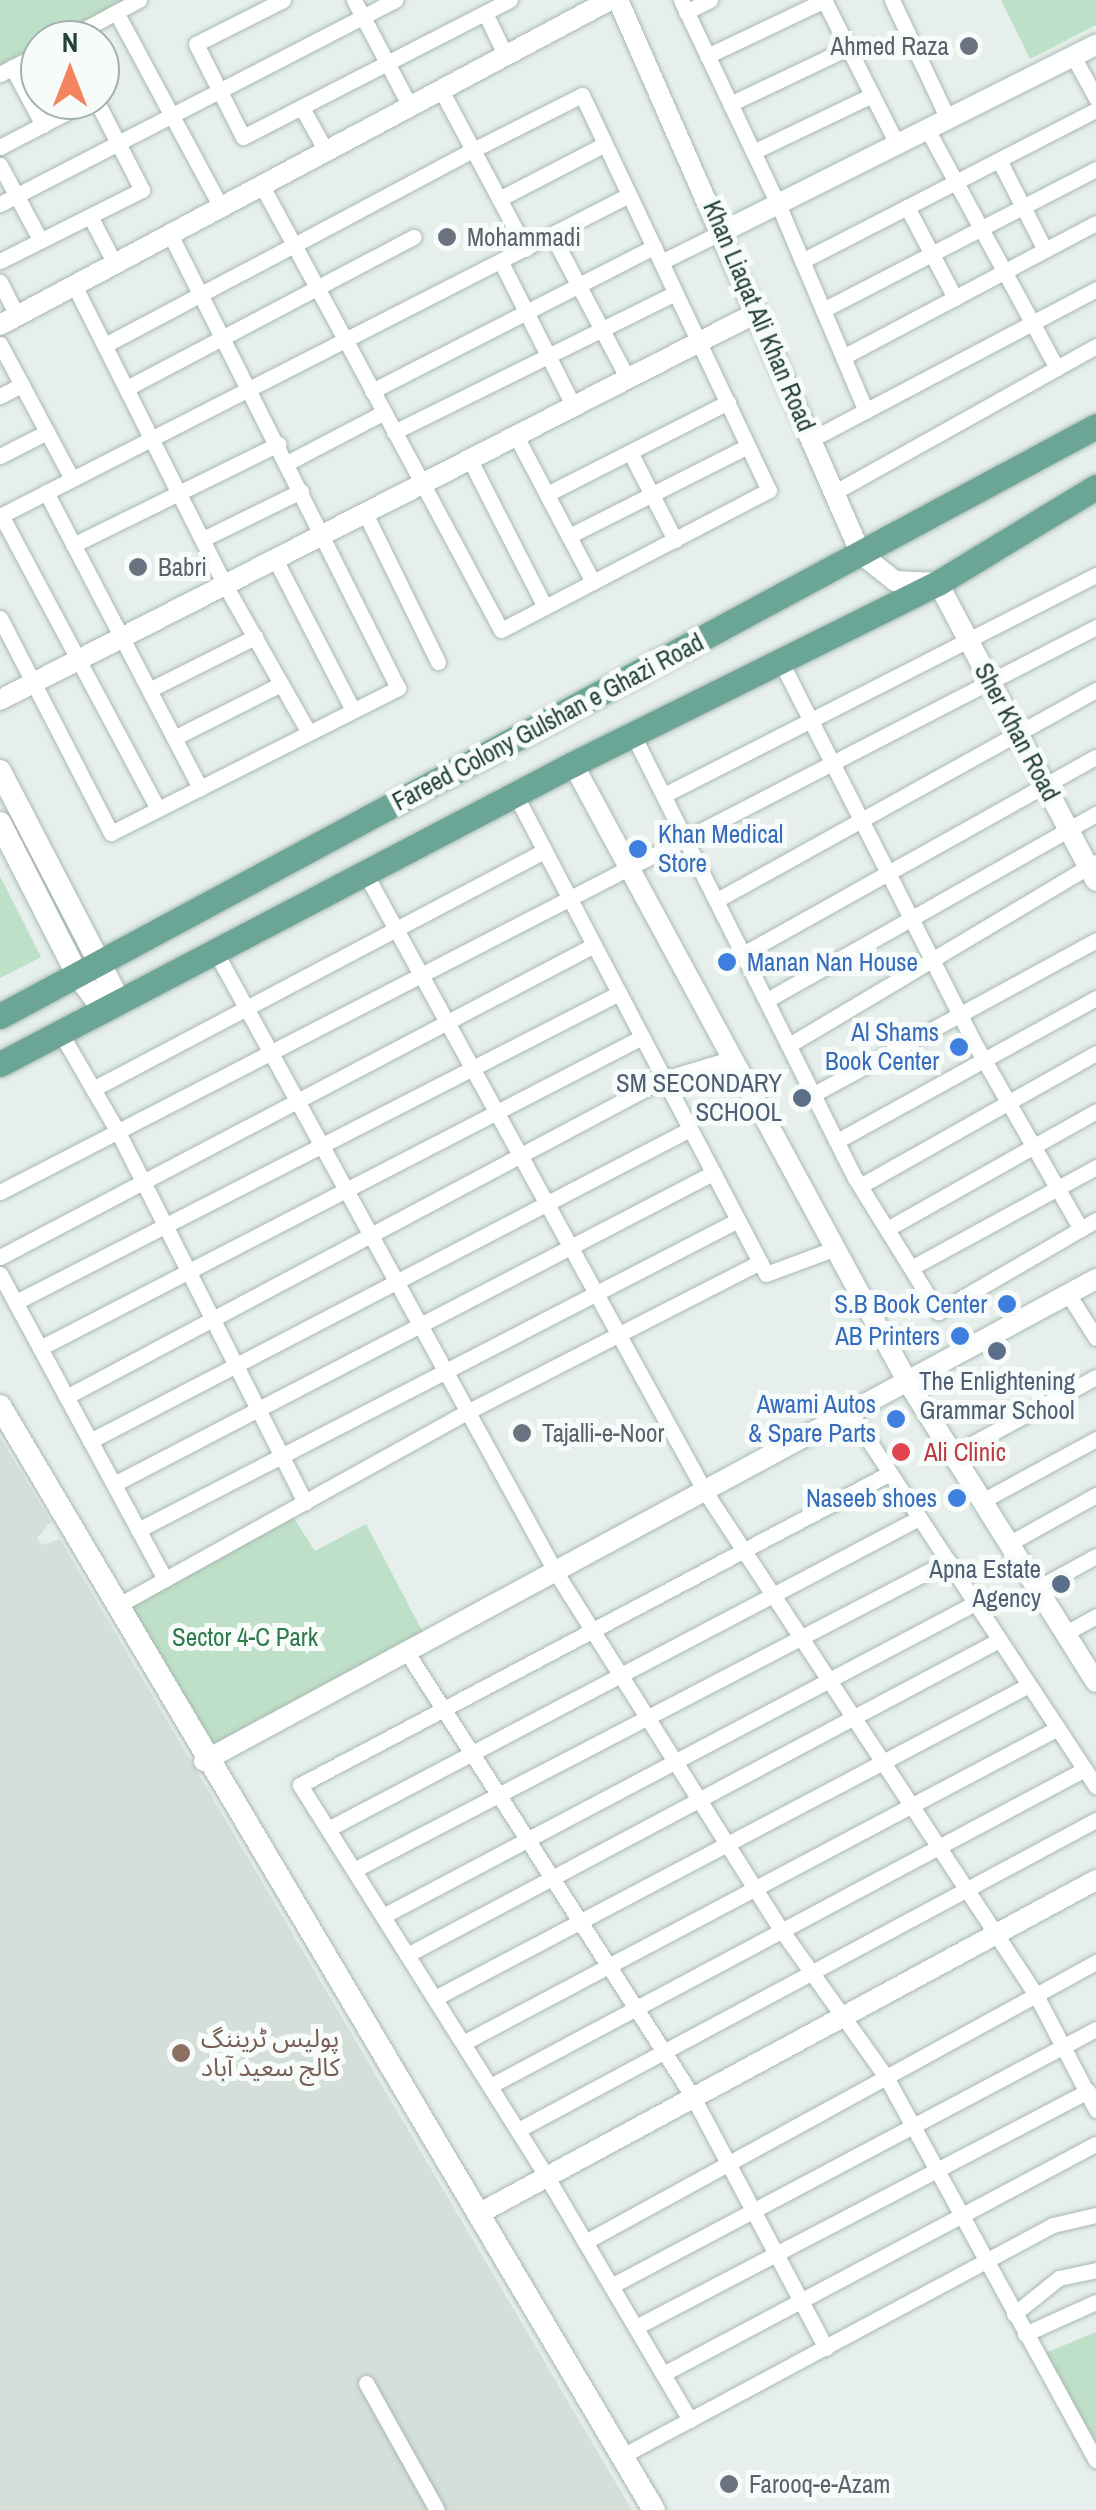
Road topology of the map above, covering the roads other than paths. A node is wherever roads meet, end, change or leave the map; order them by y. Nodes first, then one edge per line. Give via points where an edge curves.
1 (139, 0) edge
2 (240, 0) edge
3 (283, 0) edge
4 (354, 0) edge
5 (396, 0) edge
6 (510, 0) edge
7 (610, 0) edge
8 (618, 0) edge
9 (710, 0) edge
10 (824, 0) edge
11 (892, 0) edge
12 (684, 6) edge
13 (116, 12) junction
14 (485, 14) junction
15 (363, 17) junction
16 (249, 18) junction
17 (101, 20) edge
18 (1096, 45) edge
19 (848, 48) junction
20 (506, 56) junction
21 (707, 56) junction
22 (1073, 56) junction
23 (388, 64) junction
24 (6, 71) edge
25 (441, 90) junction
26 (220, 91) junction
27 (872, 95) junction
28 (1096, 98) edge
29 (730, 104) junction
30 (410, 106) junction
31 (302, 108) junction
32 (1096, 110) edge
33 (172, 116) junction
34 (948, 118) junction
35 (52, 120) edge
36 (105, 120) edge
37 (42, 125) junction
38 (927, 129) junction
39 (119, 144) junction
40 (605, 144) junction
41 (896, 144) junction
42 (0, 146) edge
43 (473, 150) junction
44 (326, 152) junction
45 (753, 152) junction
46 (1000, 160) junction
47 (0, 165) edge
48 (1096, 169) edge
49 (956, 182) junction
50 (262, 186) junction
51 (629, 194) junction
52 (16, 196) junction
53 (499, 199) junction
54 (0, 204) edge
55 (778, 204) junction
56 (221, 207) junction
57 (907, 207) junction
58 (1023, 207) junction
59 (90, 216) junction
60 (1096, 224) edge
61 (981, 228) junction
62 (724, 231) junction
63 (170, 234) junction
64 (552, 235) junction
65 (414, 237) dead end
66 (41, 241) junction
67 (294, 244) junction
68 (526, 249) junction
69 (1046, 250) junction
70 (932, 254) junction
71 (657, 255) junction
72 (802, 261) junction
73 (0, 262) edge
74 (501, 262) junction
75 (115, 264) junction
76 (1005, 272) junction
77 (0, 282) edge
78 (74, 286) junction
79 (578, 286) junction
80 (317, 288) junction
81 (1096, 289) edge
82 (676, 292) junction
83 (202, 294) junction
84 (955, 298) junction
85 (823, 310) junction
86 (526, 312) junction
87 (758, 312) junction
88 (8, 320) edge
89 (1032, 323) junction
90 (602, 329) junction
91 (224, 337) junction
92 (699, 342) junction
93 (347, 343) junction
94 (0, 344) edge
95 (105, 345) junction
96 (1096, 346) edge
97 (548, 356) junction
98 (843, 358) junction
99 (1057, 368) junction
100 (628, 379) junction
101 (22, 385) junction
102 (127, 388) junction
103 (252, 390) junction
104 (372, 390) junction
105 (0, 396) edge
106 (728, 402) junction
107 (574, 406) junction
108 (866, 411) junction
109 (384, 412) junction
110 (1096, 426) edge
111 (47, 432) junction
112 (394, 432) junction
113 (516, 436) junction
114 (154, 439) junction
115 (812, 439) junction
116 (278, 444) junction
117 (748, 446) junction
118 (630, 452) junction
119 (0, 456) edge
120 (470, 460) junction
121 (288, 462) junction
122 (72, 479) junction
123 (422, 484) junction
124 (301, 490) junction
125 (46, 492) junction
126 (835, 492) junction
127 (180, 494) junction
128 (547, 494) junction
129 (651, 494) junction
130 (1093, 496) edge
131 (364, 513) junction
132 (1, 515) edge
133 (323, 534) junction
134 (569, 536) junction
135 (202, 538) junction
136 (674, 540) junction
137 (73, 545) junction
138 (862, 554) junction
139 (274, 560) junction
140 (1096, 574) edge
141 (593, 582) junction
142 (938, 582) junction
143 (225, 585) junction
144 (545, 607) junction
145 (0, 618) edge
146 (1096, 627) edge
147 (255, 637) junction
148 (122, 638) junction
149 (968, 640) junction
150 (78, 660) junction
151 (438, 662) dead end
152 (781, 662) junction
153 (990, 682) junction
154 (33, 683) junction
155 (282, 684) junction
156 (149, 690) junction
157 (1096, 690) edge
158 (0, 700) edge
159 (353, 710) junction
160 (810, 720) junction
161 (309, 733) junction
162 (1018, 733) junction
163 (633, 734) junction
164 (174, 738) junction
165 (1096, 757) edge
166 (832, 763) junction
167 (574, 764) junction
168 (0, 771) edge
169 (1045, 785) junction
170 (200, 788) junction
171 (515, 794) junction
172 (664, 794) junction
173 (158, 809) junction
174 (1096, 814) edge
175 (861, 820) junction
176 (0, 823) edge
177 (1069, 830) junction
178 (686, 838) junction
179 (544, 850) junction
180 (629, 867) junction
181 (1093, 870) edge
182 (365, 873) junction
183 (888, 873) junction
184 (569, 899) junction
185 (717, 900) junction
186 (911, 919) junction
187 (396, 929) junction
188 (1096, 940) edge
189 (594, 945) junction
190 (215, 951) junction
191 (744, 954) junction
192 (932, 960) junction
193 (87, 969) junction
194 (422, 976) junction
195 (619, 994) junction
196 (1096, 998) edge
197 (767, 1000) junction
198 (111, 1005) junction
199 (246, 1008) junction
200 (960, 1014) junction
201 (0, 1016) edge
202 (447, 1022) junction
203 (60, 1032) junction
204 (642, 1037) junction
205 (789, 1045) junction
206 (1096, 1053) edge
207 (272, 1055) junction
208 (733, 1058) junction
209 (984, 1060) junction
210 (0, 1064) edge
211 (472, 1068) junction
212 (664, 1079) junction
213 (93, 1089) junction
214 (814, 1094) junction
215 (297, 1101) junction
216 (1008, 1102) junction
217 (1096, 1111) edge
218 (496, 1112) junction
219 (690, 1128) junction
220 (118, 1132) junction
221 (837, 1140) junction
222 (322, 1146) junction
223 (1034, 1147) junction
224 (520, 1156) junction
225 (1096, 1167) edge
226 (713, 1173) junction
227 (143, 1182) junction
228 (860, 1186) junction
229 (1057, 1188) junction
230 (346, 1190) junction
231 (0, 1192) edge
232 (546, 1203) junction
233 (738, 1220) junction
234 (1096, 1220) edge
235 (165, 1226) junction
236 (887, 1229) junction
237 (1080, 1229) junction
238 (370, 1235) junction
239 (570, 1247) junction
240 (836, 1248) junction
241 (0, 1257) edge
242 (760, 1262) junction
243 (911, 1268) junction
244 (188, 1272) junction
245 (0, 1274) edge
246 (1096, 1279) edge
247 (396, 1282) junction
248 (596, 1293) junction
249 (1068, 1294) junction
250 (16, 1302) junction
251 (212, 1319) junction
252 (420, 1325) junction
253 (618, 1334) junction
254 (1096, 1338) edge
255 (40, 1348) junction
256 (236, 1365) junction
257 (445, 1371) junction
258 (1096, 1377) edge
259 (907, 1381) junction
260 (66, 1396) junction
261 (0, 1406) edge
262 (258, 1409) junction
263 (467, 1412) junction
264 (850, 1412) junction
265 (1096, 1439) edge
266 (90, 1441) junction
267 (953, 1454) junction
268 (282, 1456) junction
269 (890, 1473) junction
270 (114, 1484) junction
271 (704, 1490) junction
272 (1096, 1495) edge
273 (982, 1501) junction
274 (305, 1502) junction
275 (919, 1518) junction
276 (138, 1530) junction
277 (1008, 1544) junction
278 (745, 1548) junction
279 (1096, 1556) edge
280 (948, 1562) junction
281 (554, 1572) junction
282 (165, 1579) junction
283 (1036, 1589) junction
284 (775, 1594) junction
285 (975, 1603) junction
286 (115, 1607) junction
287 (1096, 1616) edge
288 (592, 1630) junction
289 (1064, 1634) junction
290 (802, 1637) junction
291 (1000, 1640) junction
292 (406, 1651) junction
293 (620, 1675) junction
294 (830, 1680) junction
295 (1096, 1682) edge
296 (1030, 1685) junction
297 (443, 1708) junction
298 (854, 1717) junction
299 (647, 1718) junction
300 (1058, 1728) junction
301 (472, 1753) junction
302 (204, 1761) junction
303 (675, 1762) junction
304 (882, 1762) junction
305 (1085, 1769) junction
306 (1096, 1786) edge
307 (499, 1795) junction
308 (699, 1800) junction
309 (910, 1806) junction
310 (1096, 1820) edge
311 (328, 1829) junction
312 (528, 1840) junction
313 (727, 1844) junction
314 (937, 1848) junction
315 (354, 1870) junction
316 (552, 1878) junction
317 (1096, 1880) edge
318 (755, 1888) junction
319 (964, 1890) junction
320 (383, 1916) junction
321 (580, 1922) junction
322 (782, 1931) junction
323 (994, 1937) junction
324 (408, 1955) junction
325 (1096, 1962) edge
326 (609, 1966) junction
327 (810, 1973) junction
328 (1036, 1995) junction
329 (435, 1998) junction
330 (636, 2008) junction
331 (842, 2020) junction
332 (1096, 2029) edge
333 (463, 2043) junction
334 (1066, 2046) junction
335 (664, 2052) junction
336 (886, 2077) junction
337 (490, 2086) junction
338 (1088, 2091) junction
339 (693, 2096) junction
340 (1096, 2110) edge
341 (913, 2128) junction
342 (518, 2130) junction
343 (1096, 2144) edge
344 (729, 2164) junction
345 (935, 2171) junction
346 (545, 2174) junction
347 (754, 2212) junction
348 (480, 2214) junction
349 (1096, 2215) edge
350 (960, 2217) junction
351 (586, 2242) junction
352 (776, 2254) junction
353 (986, 2263) junction
354 (1096, 2270) edge
355 (611, 2286) junction
356 (801, 2300) junction
357 (1096, 2302) edge
358 (1014, 2314) junction
359 (636, 2328) junction
360 (1025, 2334) junction
361 (826, 2348) junction
362 (663, 2374) junction
363 (366, 2382) dead end
364 (690, 2420) junction
365 (622, 2456) junction
366 (1096, 2460) edge
367 (438, 2510) edge
368 (654, 2510) edge

1 - 13 street
2 - 16 street
3 - 16 street
4 - 15 street
5 - 15 street
6 - 14 street
7 - 20 street
8 - 62 street, Khan Liaqat Ali Khan Road
9 - 12 street
10 - 19 street
10 - 21 street
11 - 34 street
12 - 21 street
13 - 17 street
13 - 33 street
14 - 20 street
14 - 23 street
15 - 23 street
15 - 26 street
16 - 26 street via 196,44
18 - 22 street
19 - 27 street
19 - 29 street
20 - 25 street
21 - 29 street
22 - 28 street
22 - 34 street
23 - 30 street
23 - 31 street
24 - 37 street
25 - 30 street
25 - 43 street
26 - 31 street via 243,137
26 - 33 street
27 - 41 street
27 - 45 street
29 - 45 street
30 - 44 street
31 - 44 street
32 - 46 street
33 - 39 street
33 - 56 street
34 - 38 street
35 - 37 street
36 - 39 street
37 - 42 street
38 - 41 street
38 - 49 street
39 - 52 street
39 - 59 street via 142,190
40 - 43 street via 582,95
40 - 51 street
40 - 53 street
41 - 55 street
43 - 53 street
43 - 67 street
44 - 50 street
45 - 55 street
46 - 49 street
46 - 58 street
47 - 52 street
48 - 58 street
49 - 57 street
49 - 61 street
50 - 56 street
50 - 67 street
51 - 64 street
51 - 71 street
52 - 54 street
52 - 66 street
53 - 68 street
55 - 62 street
55 - 72 street
56 - 63 street
57 - 70 street
57 - 72 street
58 - 61 street
58 - 69 street
59 - 66 street
59 - 75 street
60 - 69 street
61 - 70 street
61 - 76 street
62 - 71 street
62 - 87 street, Khan Liaqat Ali Khan Road
63 - 75 street
63 - 83 street
64 - 68 street
64 - 79 street
65 - 80 street
66 - 73 street
67 - 80 street
67 - 83 street
68 - 74 street
69 - 76 street
70 - 84 street
70 - 85 street
71 - 79 street
71 - 82 street
72 - 85 street
74 - 86 street
74 - 93 street
75 - 78 street
76 - 84 street
76 - 89 street
77 - 88 street
78 - 88 street
78 - 95 street
79 - 86 street
79 - 90 street
80 - 91 street
80 - 93 street
81 - 89 street
82 - 90 street
82 - 92 street
83 - 91 street
83 - 95 street
84 - 98 street
85 - 98 street
86 - 97 street
86 - 104 street
87 - 92 street
87 - 115 street, Khan Liaqat Ali Khan Road
89 - 99 street
89 - 108 street
90 - 97 street
90 - 100 street
91 - 102 street
91 - 103 street
92 - 100 street
92 - 106 street
93 - 103 street
93 - 104 street
94 - 101 street
95 - 102 street
96 - 99 street
97 - 107 street
97 - 112 street
98 - 108 street
99 - 126 street
100 - 107 street
101 - 105 street
101 - 111 street
102 - 114 street
103 - 114 street
103 - 116 street
104 - 109 street
106 - 117 street
106 - 118 street
107 - 113 street
108 - 115 street
109 - 112 street
109 - 121 street
110 - 138 main road, Fareed Colony Gulshan e Ghazi Road
111 - 119 street
111 - 122 street
112 - 123 street
113 - 120 street
113 - 128 street
114 - 122 street
114 - 127 street
115 - 126 street, Khan Liaqat Ali Khan Road
116 - 121 street
116 - 127 street
117 - 129 street
117 - 136 street via 769,490
118 - 128 street
118 - 129 street
120 - 123 street
120 - 144 street
121 - 124 street
122 - 125 street
123 - 131 street
123 - 144 street via 501,630
124 - 133 street
124 - 135 street
125 - 132 street
125 - 137 street
126 - 138 street, Khan Liaqat Ali Khan Road
127 - 135 street
127 - 137 street
128 - 134 street
129 - 134 street
129 - 136 street
130 - 142 main road, Fareed Colony Gulshan e Ghazi Road
131 - 133 street
131 - 151 street
132 - 150 street
133 - 139 street
133 - 159 street via 398,688
134 - 141 street
135 - 143 street
136 - 141 street
137 - 148 street
138 - 142 street via 895,581
138 - 193 main road, Fareed Colony Gulshan e Ghazi Road
139 - 143 street
139 - 159 street
140 - 149 street
141 - 144 street
142 - 149 street, Sher Khan Road
142 - 152 main road, Fareed Colony Gulshan e Ghazi Road
143 - 147 street
143 - 148 street
145 - 154 street
146 - 153 street
147 - 155 street
147 - 156 street
148 - 150 street
148 - 156 street
149 - 153 street, Sher Khan Road
149 - 160 street
150 - 154 street
150 - 173 street
152 - 160 street
152 - 163 main road, Fareed Colony Gulshan e Ghazi Road
153 - 162 street, Sher Khan Road
153 - 166 street
154 - 158 street
154 - 173 street via 111,833
155 - 161 street
155 - 164 street
156 - 164 street
157 - 162 street
159 - 161 street
160 - 166 street
160 - 172 street
161 - 170 street
162 - 169 street, Sher Khan Road
162 - 175 street
163 - 167 main road, Fareed Colony Gulshan e Ghazi Road
163 - 172 street
164 - 170 street
165 - 169 street
166 - 175 street
166 - 178 street
167 - 171 main road, Fareed Colony Gulshan e Ghazi Road
167 - 180 street
168 - 193 main road
169 - 177 street, Sher Khan Road
169 - 183 street
170 - 173 street
171 - 179 street
171 - 182 main road, Fareed Colony Gulshan e Ghazi Road
172 - 178 street
174 - 177 street
175 - 183 street
175 - 185 street
176 - 193 main road
177 - 181 street, Sher Khan Road
177 - 186 street
178 - 180 street
178 - 185 street
179 - 184 street
179 - 187 street
180 - 184 street
180 - 208 street
181 - 192 street
182 - 187 street
182 - 190 main road, Fareed Colony Gulshan e Ghazi Road
183 - 186 street
183 - 191 street
184 - 189 street
184 - 194 street
185 - 191 street
186 - 192 street
186 - 197 street
187 - 194 street
187 - 199 street
188 - 200 street
189 - 195 street
189 - 202 street
190 - 198 main road, Fareed Colony Gulshan e Ghazi Road
190 - 199 street
191 - 197 street
192 - 200 street
192 - 205 street
193 - 198 main road
193 - 201 main road, Fareed Colony Gulshan e Ghazi Road
194 - 202 street
194 - 207 street
195 - 204 street
195 - 211 street
196 - 209 street
197 - 205 street
198 - 203 main road, Fareed Colony Gulshan e Ghazi Road
199 - 207 street
199 - 213 street
200 - 209 street
200 - 214 street
202 - 211 street
202 - 215 street
203 - 210 main road, Fareed Colony Gulshan e Ghazi Road
203 - 213 street
204 - 212 street
204 - 218 street
205 - 214 street
206 - 216 street
207 - 215 street
207 - 220 street
208 - 212 street
208 - 240 street
209 - 216 street
209 - 221 street
211 - 218 street
211 - 222 street
212 - 219 street
212 - 224 street
213 - 220 street
214 - 221 street
215 - 222 street
215 - 227 street
216 - 223 street
216 - 228 street
217 - 223 street
218 - 224 street
218 - 230 street
219 - 226 street
219 - 232 street
220 - 227 street
220 - 231 street
221 - 228 street
222 - 230 street
222 - 235 street
223 - 229 street
223 - 236 street
224 - 232 street
224 - 238 street
225 - 229 street
226 - 233 street
226 - 239 street
227 - 235 street
227 - 241 street
228 - 236 street
229 - 237 street
229 - 243 street
230 - 238 street
230 - 244 street
232 - 239 street
232 - 247 street
233 - 242 street
233 - 248 street
234 - 237 street
235 - 244 street
235 - 250 street
236 - 243 street
237 - 243 street via 938,1312
238 - 247 street
238 - 251 street
239 - 248 street
239 - 252 street
240 - 242 street via 766,1274
240 - 259 street
242 - 253 street
244 - 251 street
244 - 255 street
245 - 250 street
246 - 249 street
247 - 252 street
247 - 256 street
248 - 253 street
248 - 257 street
249 - 254 street
249 - 259 street
250 - 255 street
251 - 256 street
251 - 260 street
252 - 257 street
252 - 262 street
253 - 263 street
253 - 271 street
255 - 260 street
256 - 262 street
256 - 266 street
257 - 263 street
257 - 268 street
258 - 267 street
259 - 264 street
259 - 267 street
260 - 266 street
261 - 286 main road
262 - 268 street
262 - 270 street
263 - 274 street
263 - 281 street
264 - 269 street
264 - 271 street
265 - 273 street
266 - 270 street
267 - 273 street
268 - 274 street
268 - 276 street
269 - 275 street
269 - 278 street
270 - 276 street
271 - 278 street
271 - 281 street
272 - 277 street
273 - 277 street
274 - 282 street
275 - 280 street
275 - 284 street
276 - 282 street
277 - 283 street
278 - 284 street
278 - 288 street
279 - 283 street
280 - 285 street
280 - 290 street
281 - 288 street
281 - 292 street
282 - 286 street
283 - 289 street
284 - 290 street
284 - 293 street
285 - 291 street
285 - 294 street
286 - 302 main road
287 - 289 street
288 - 293 street
288 - 297 street
289 - 295 street
290 - 294 street
290 - 299 street
291 - 296 street
291 - 298 street
292 - 297 street
292 - 302 street
293 - 299 street
293 - 301 street
294 - 298 street
294 - 303 street
296 - 300 street
296 - 304 street
297 - 301 street
297 - 311 street via 300,1785
298 - 304 street
298 - 308 street
299 - 303 street
299 - 307 street
300 - 305 street
300 - 309 street
301 - 307 street
301 - 311 street
302 - 348 main road
303 - 308 street
303 - 312 street
304 - 309 street
304 - 313 street
305 - 306 street
305 - 314 street
307 - 312 street
307 - 315 street
308 - 313 street
308 - 316 street
309 - 314 street
309 - 318 street
310 - 319 street
311 - 315 street
312 - 316 street
312 - 320 street
313 - 318 street
313 - 321 street
314 - 319 street
314 - 322 street
315 - 320 street
316 - 321 street
316 - 324 street
317 - 323 street
318 - 322 street
318 - 326 street
319 - 323 street
319 - 327 street
320 - 324 street
321 - 326 street
321 - 329 street
322 - 327 street
322 - 330 street
323 - 328 street
323 - 331 street
324 - 329 street
325 - 328 street
326 - 330 street
326 - 333 street
327 - 331 street
327 - 335 street
328 - 334 street
328 - 336 street
329 - 333 street
330 - 335 street
330 - 337 street
331 - 336 street
331 - 339 street
332 - 334 street
333 - 337 street
334 - 338 street
334 - 341 street
335 - 339 street
335 - 342 street
336 - 341 street
336 - 344 street
337 - 342 street
338 - 340 street
338 - 345 street
339 - 344 street
339 - 346 street
341 - 345 street
341 - 347 street
342 - 346 street
343 - 350 street
344 - 347 street
344 - 351 street
345 - 350 street
345 - 352 street
346 - 348 street
346 - 351 street
347 - 352 street
347 - 355 street
348 - 365 main road
349 - 353 street via 1053,2225
350 - 353 street
350 - 356 street
351 - 355 street
352 - 356 street
352 - 359 street
353 - 358 street
353 - 361 street
354 - 358 street via 1059,2278
355 - 359 street
356 - 361 street
356 - 362 street
357 - 360 street
358 - 360 street
359 - 362 street
360 - 366 street
361 - 364 street
362 - 364 street
363 - 367 street
364 - 365 street
365 - 368 main road

